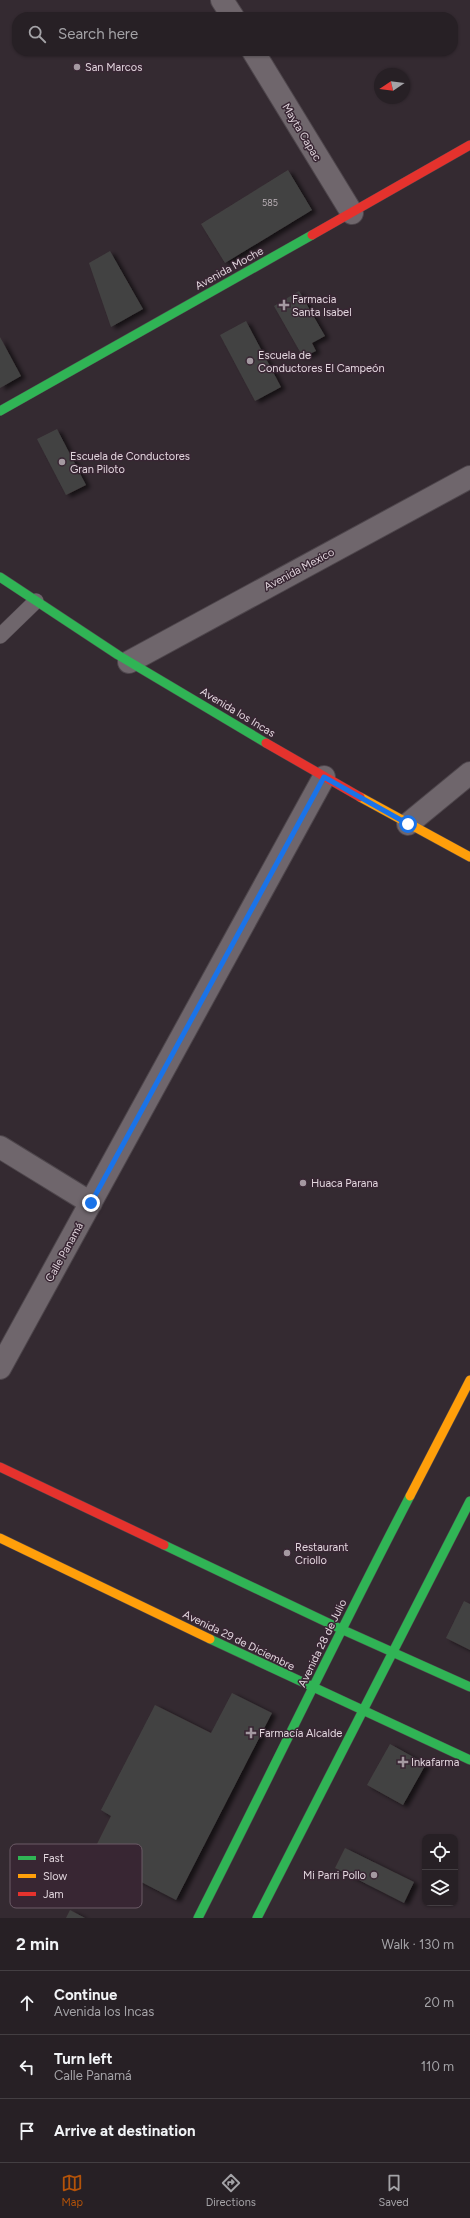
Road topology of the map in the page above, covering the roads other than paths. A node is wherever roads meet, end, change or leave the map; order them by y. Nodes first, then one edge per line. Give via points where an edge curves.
1 (222, 0) edge
2 (230, 12) edge
3 (256, 56) edge
4 (470, 145) edge
5 (352, 213) junction
6 (0, 411) edge
7 (470, 477) edge
8 (0, 577) edge
9 (36, 601) junction
10 (0, 636) edge
11 (129, 662) junction
12 (470, 773) edge
13 (324, 777) junction
14 (408, 824) junction
15 (470, 857) edge
16 (0, 1147) edge
17 (91, 1203) junction
18 (0, 1368) edge
19 (470, 1380) edge
20 (0, 1467) edge
21 (470, 1501) edge
22 (0, 1538) edge
23 (341, 1629) junction
24 (395, 1651) junction
25 (470, 1687) edge
26 (314, 1689) junction
27 (364, 1711) junction
28 (470, 1760) edge
29 (198, 1918) edge
30 (257, 1918) edge

1 - 2 street
3 - 5 street, Mayta Capac
4 - 5 street, Avenida Moche
5 - 6 street, Avenida Moche
7 - 11 street, Avenida Mexico
8 - 9 street, Avenida los Incas
9 - 10 lane
9 - 11 street, Avenida los Incas
11 - 13 street, Avenida los Incas
12 - 14 street
13 - 14 street, Avenida los Incas
13 - 17 street, Calle Panamá
14 - 15 street, Avenida los Incas
16 - 17 street
17 - 18 street, Calle Panamá
19 - 23 street, Avenida 28 de Julio
20 - 23 street
21 - 24 street
22 - 26 street, Avenida 29 de Diciembre
23 - 24 street
23 - 26 street, Avenida 28 de Julio
24 - 25 street
24 - 27 street
26 - 27 street, Avenida 29 de Diciembre
26 - 29 street, Avenida 28 de Julio
27 - 28 street, Avenida 29 de Diciembre
27 - 30 street

